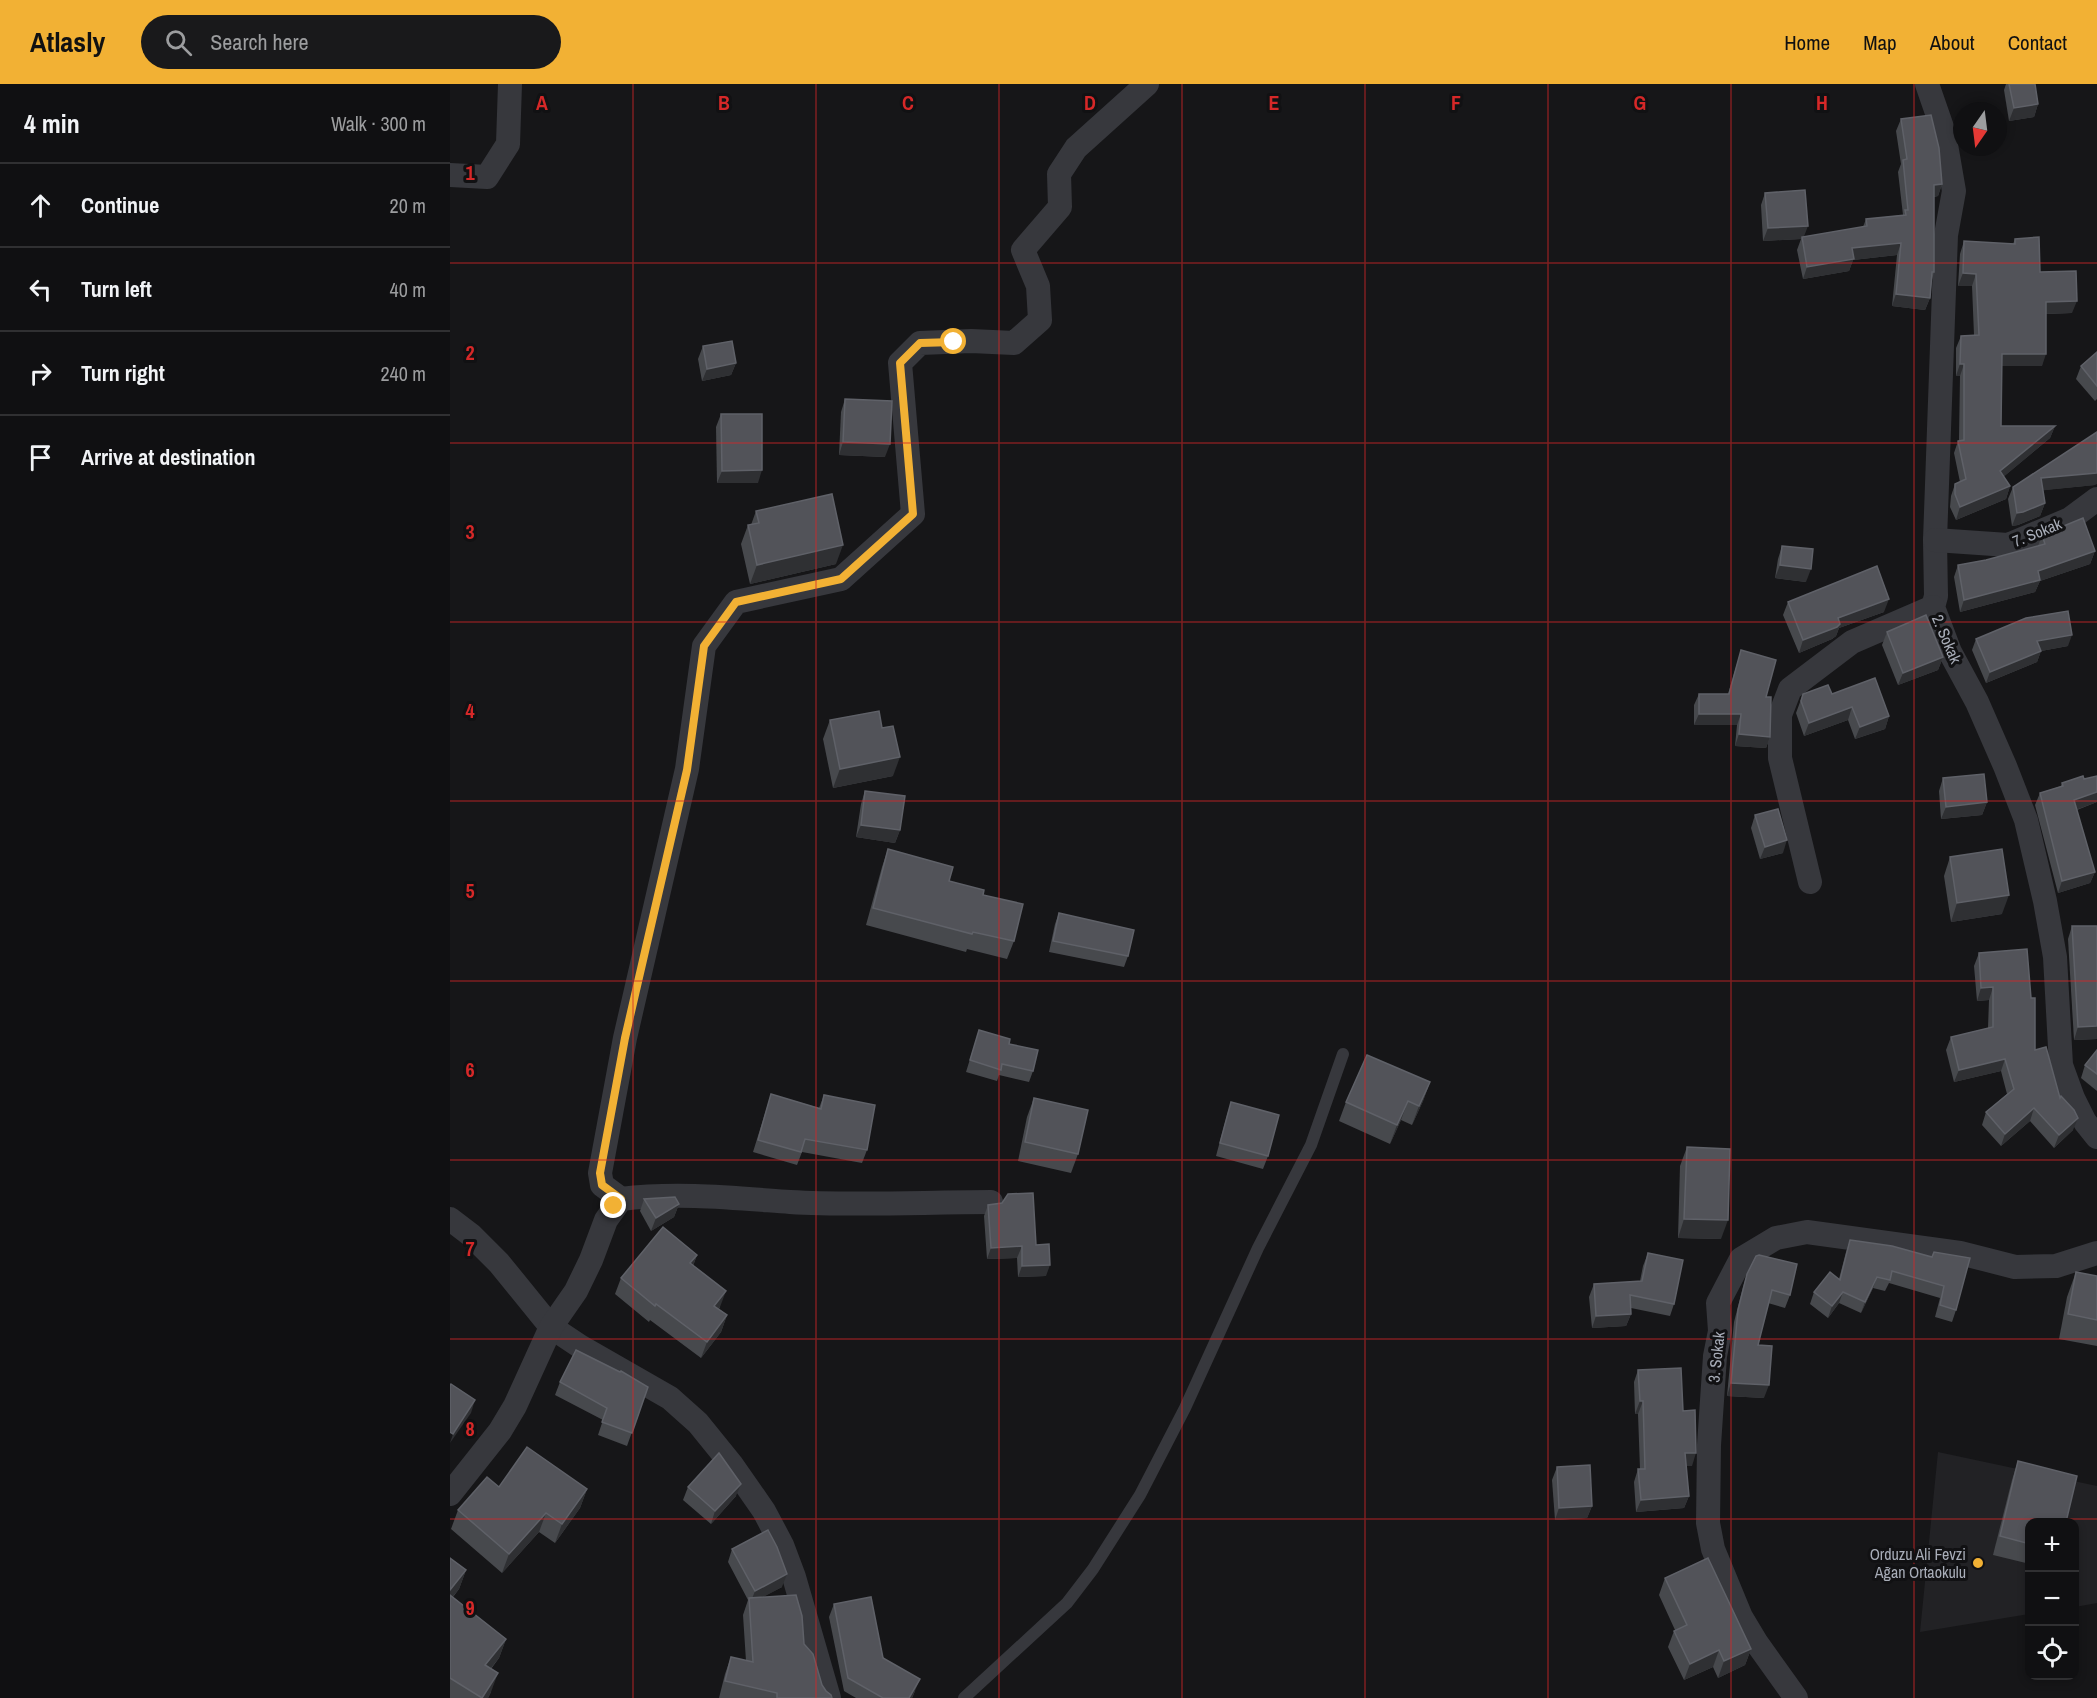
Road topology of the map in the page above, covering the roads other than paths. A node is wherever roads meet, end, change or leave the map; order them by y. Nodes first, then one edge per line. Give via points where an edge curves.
1 (510, 84) edge
2 (1147, 84) edge
3 (1927, 84) edge
4 (450, 175) edge
5 (2097, 499) edge
6 (1935, 540) junction
7 (1933, 607) junction
8 (1810, 882) dead end
9 (1343, 1054) dead end
10 (2097, 1137) edge
11 (621, 1199) junction
12 (991, 1202) edge
13 (450, 1219) edge
14 (2097, 1253) edge
15 (551, 1327) junction
16 (450, 1494) edge
17 (829, 1698) edge
18 (964, 1698) edge
19 (1796, 1698) edge

1 - 4 street via 508,144 487,177
2 - 11 street via 1076,148 1059,174 1060,207 1023,250 1038,286 1040,320 1014,343 920,343 900,363 913,514 841,579 736,602 704,646 687,770 625,1038 600,1173 602,1185
3 - 6 street, 2. Sokak via 1944,133 1954,191 1946,235
5 - 6 street, 7. Sokak via 2070,519 2008,545
6 - 7 street, 2. Sokak
7 - 8 street via 1852,642 1790,689 1780,716 1780,758
7 - 10 street, 2. Sokak via 2026,820 2055,957 2061,1065 2085,1122
9 - 18 lane via 1311,1145 1140,1495 1093,1569 1066,1603
11 - 12 street
11 - 15 street via 606,1220 576,1291
13 - 15 street via 499,1263
14 - 19 street, 3. Sokak via 2056,1266 2015,1267 1960,1253 1807,1232 1776,1238 1741,1259 1718,1303 1720,1331 1709,1445 1708,1523 1713,1549 1741,1617
15 - 16 street via 500,1431
15 - 17 street via 670,1398 698,1423 732,1466 782,1545

